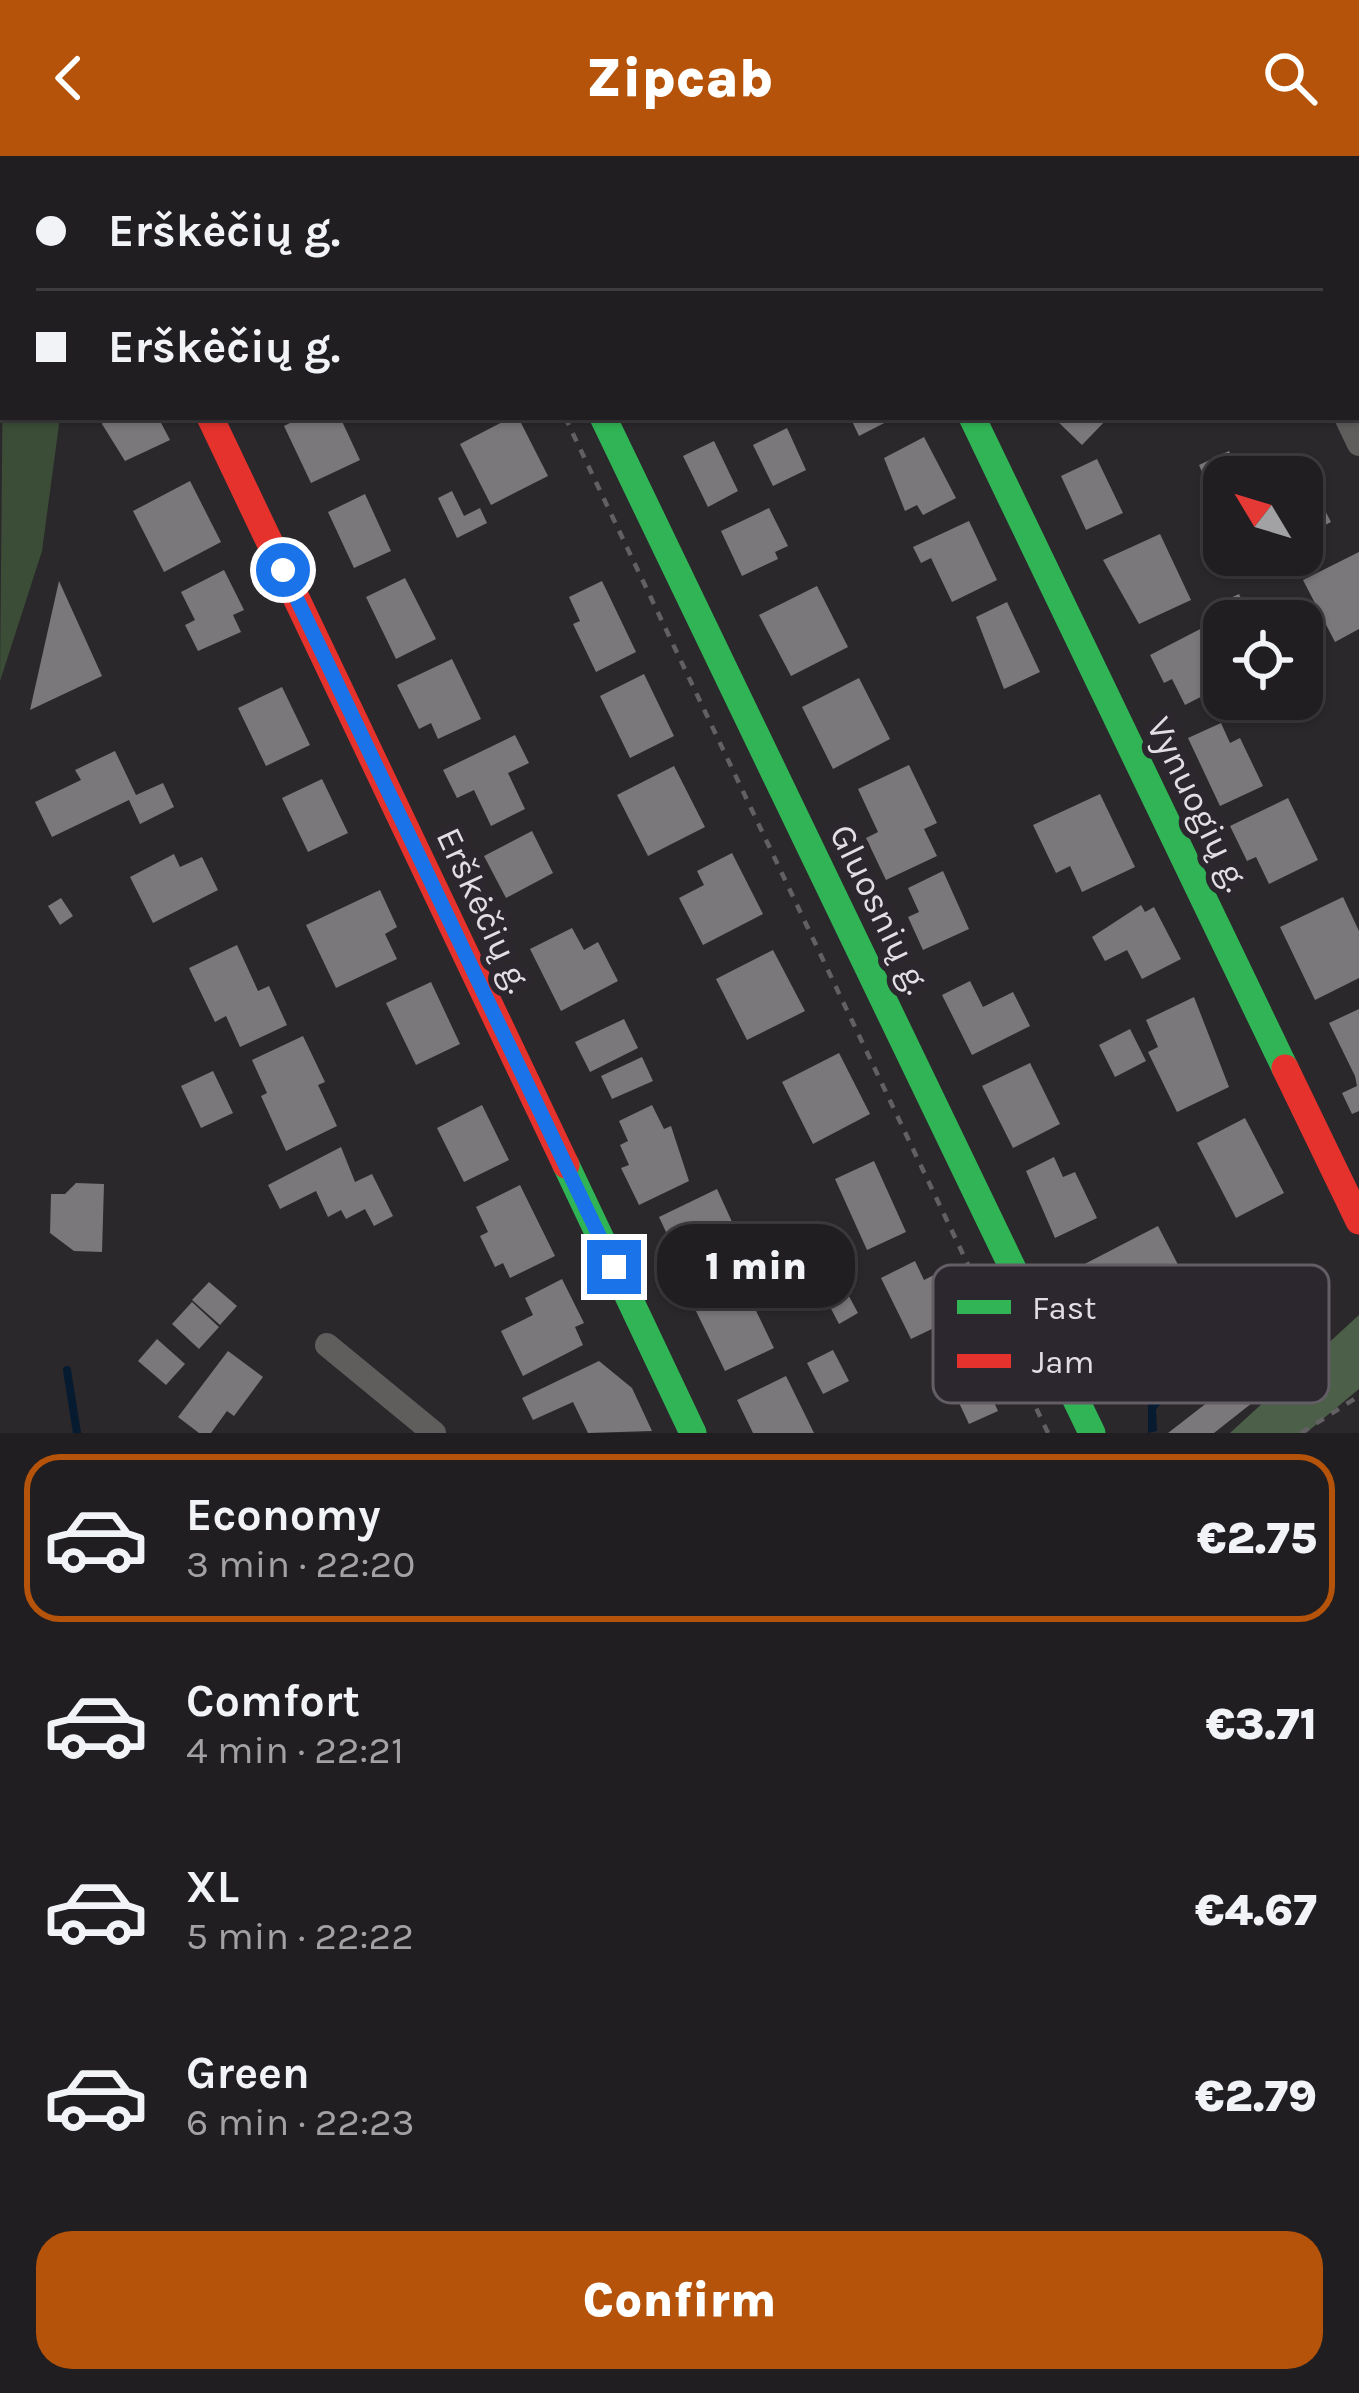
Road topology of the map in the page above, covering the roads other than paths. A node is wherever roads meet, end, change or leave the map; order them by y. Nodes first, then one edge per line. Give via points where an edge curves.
1 (211, 420) edge
2 (604, 420) edge
3 (973, 420) edge
4 (1359, 1221) edge
5 (1011, 1265) edge
6 (326, 1345) dead end
7 (1078, 1403) edge
8 (434, 1433) edge
9 (693, 1433) edge
10 (1092, 1433) edge

1 - 9 street, Erškėčių g.
2 - 5 street, Gluosnių g.
3 - 4 street, Vynuogių g.
6 - 8 street
7 - 10 street, Gluosnių g.

